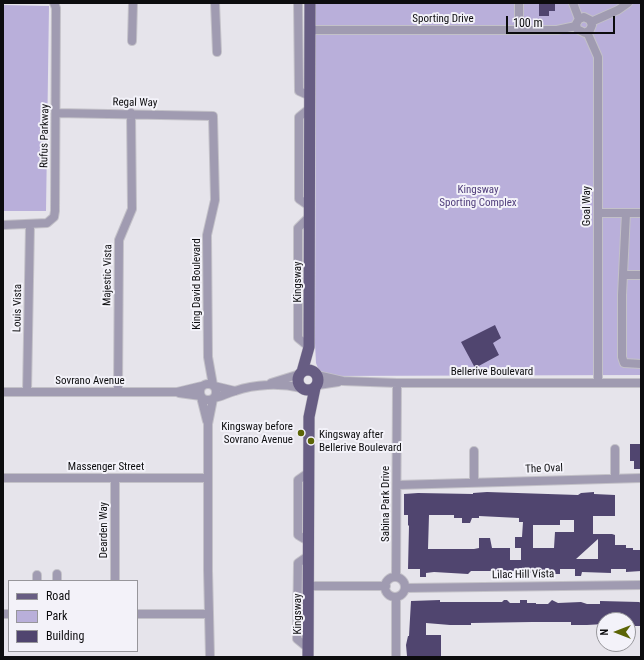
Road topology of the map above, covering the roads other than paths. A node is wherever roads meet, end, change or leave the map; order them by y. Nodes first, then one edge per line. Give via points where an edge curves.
1 (54, 3) edge
2 (133, 3) edge
3 (215, 3) edge
4 (298, 3) edge
5 (310, 3) edge
6 (519, 3) edge
7 (573, 3) edge
8 (628, 3) edge
9 (591, 22) junction
10 (578, 23) junction
11 (310, 30) junction
12 (519, 30) junction
13 (587, 32) junction
14 (132, 41) dead end
15 (216, 52) dead end
16 (310, 96) junction
17 (56, 113) junction
18 (131, 113) junction
19 (213, 116) joint
20 (598, 213) junction
21 (626, 213) junction
22 (641, 213) edge
23 (3, 225) edge
24 (30, 225) junction
25 (623, 275) junction
26 (641, 275) edge
27 (308, 348) junction
28 (208, 357) junction
29 (641, 364) edge
30 (301, 373) junction
31 (316, 380) junction
32 (397, 383) junction
33 (598, 383) junction
34 (641, 383) edge
35 (264, 385) junction
36 (202, 386) junction
37 (214, 386) junction
38 (302, 388) junction
39 (235, 391) junction
40 (3, 392) edge
41 (27, 392) junction
42 (118, 392) junction
43 (176, 392) junction
44 (201, 397) junction
45 (213, 398) junction
46 (308, 417) junction
47 (208, 424) junction
48 (614, 449) dead end
49 (474, 451) dead end
50 (3, 478) edge
51 (116, 478) junction
52 (208, 478) junction
53 (614, 478) junction
54 (641, 478) edge
55 (474, 482) junction
56 (397, 485) junction
57 (308, 556) junction
58 (396, 577) junction
59 (115, 580) edge
60 (641, 584) edge
61 (308, 586) junction
62 (386, 586) junction
63 (405, 588) junction
64 (396, 597) junction
65 (138, 614) edge
66 (209, 614) junction
67 (308, 653) edge
68 (210, 657) edge
69 (396, 657) edge

1 - 17 street, Rufus Parkway
2 - 14 street
3 - 15 street
4 - 16 street via 299,91
5 - 11 main road, Kingsway
6 - 12 street
7 - 10 street
8 - 9 street
9 - 10 street via 586,17
9 - 13 street via 591,28
10 - 12 street, Sporting Drive via 557,30
10 - 13 street via 579,31
11 - 12 street, Sporting Drive
11 - 16 main road, Kingsway
13 - 20 street, Goal Way via 598,58
16 - 27 main road, Kingsway
17 - 18 street, Regal Way
17 - 24 street, Rufus Parkway via 54,217 47,223
18 - 19 street, Regal Way
18 - 42 street, Majestic Vista via 132,209 119,240
19 - 28 street, King David Boulevard via 215,200 207,235
20 - 21 street
20 - 33 street, Goal Way
21 - 22 street
21 - 25 street
23 - 24 street, Rufus Parkway
24 - 41 street, Louis Vista
25 - 26 street
25 - 29 street via 622,360 627,364
27 - 30 main road, Kingsway
27 - 31 main road, Kingsway
28 - 36 street, King David Boulevard
28 - 37 street, King David Boulevard
30 - 31 main road via 309,370
30 - 35 street
30 - 38 main road, Kingsway via 298,380
31 - 32 street, Bellerive Boulevard
31 - 38 main road via 308,391
31 - 46 main road, Kingsway
32 - 33 street, Bellerive Boulevard
32 - 56 street, Sabina Park Drive
33 - 34 street, Bellerive Boulevard
35 - 38 street
35 - 39 street
36 - 37 street via 208,383
36 - 43 street, Sovrano Avenue
36 - 44 street
37 - 39 street
37 - 45 street via 216,392
38 - 46 main road, Kingsway
39 - 45 street
40 - 41 street, Sovrano Avenue
41 - 42 street, Sovrano Avenue
42 - 43 street, Sovrano Avenue
43 - 44 street, Sovrano Avenue
44 - 45 street via 207,400
44 - 47 street
45 - 47 street
46 - 57 main road, Kingsway
47 - 52 street
48 - 53 street
49 - 55 street
50 - 51 street, Massenger Street
51 - 52 street, Massenger Street
51 - 59 street, Dearden Way
52 - 66 street
53 - 54 street, The Oval
53 - 55 street, The Oval
55 - 56 street, The Oval
56 - 58 street, Sabina Park Drive
57 - 61 main road, Kingsway
57 - 67 street, Kingsway via 298,563 297,639
58 - 62 street via 388,580
58 - 63 street via 402,580
60 - 63 street, Lilac Hill Vista
61 - 62 street
61 - 67 main road, Kingsway
62 - 64 street via 387,592
63 - 64 street via 402,594
64 - 69 street
65 - 66 street
66 - 68 street

